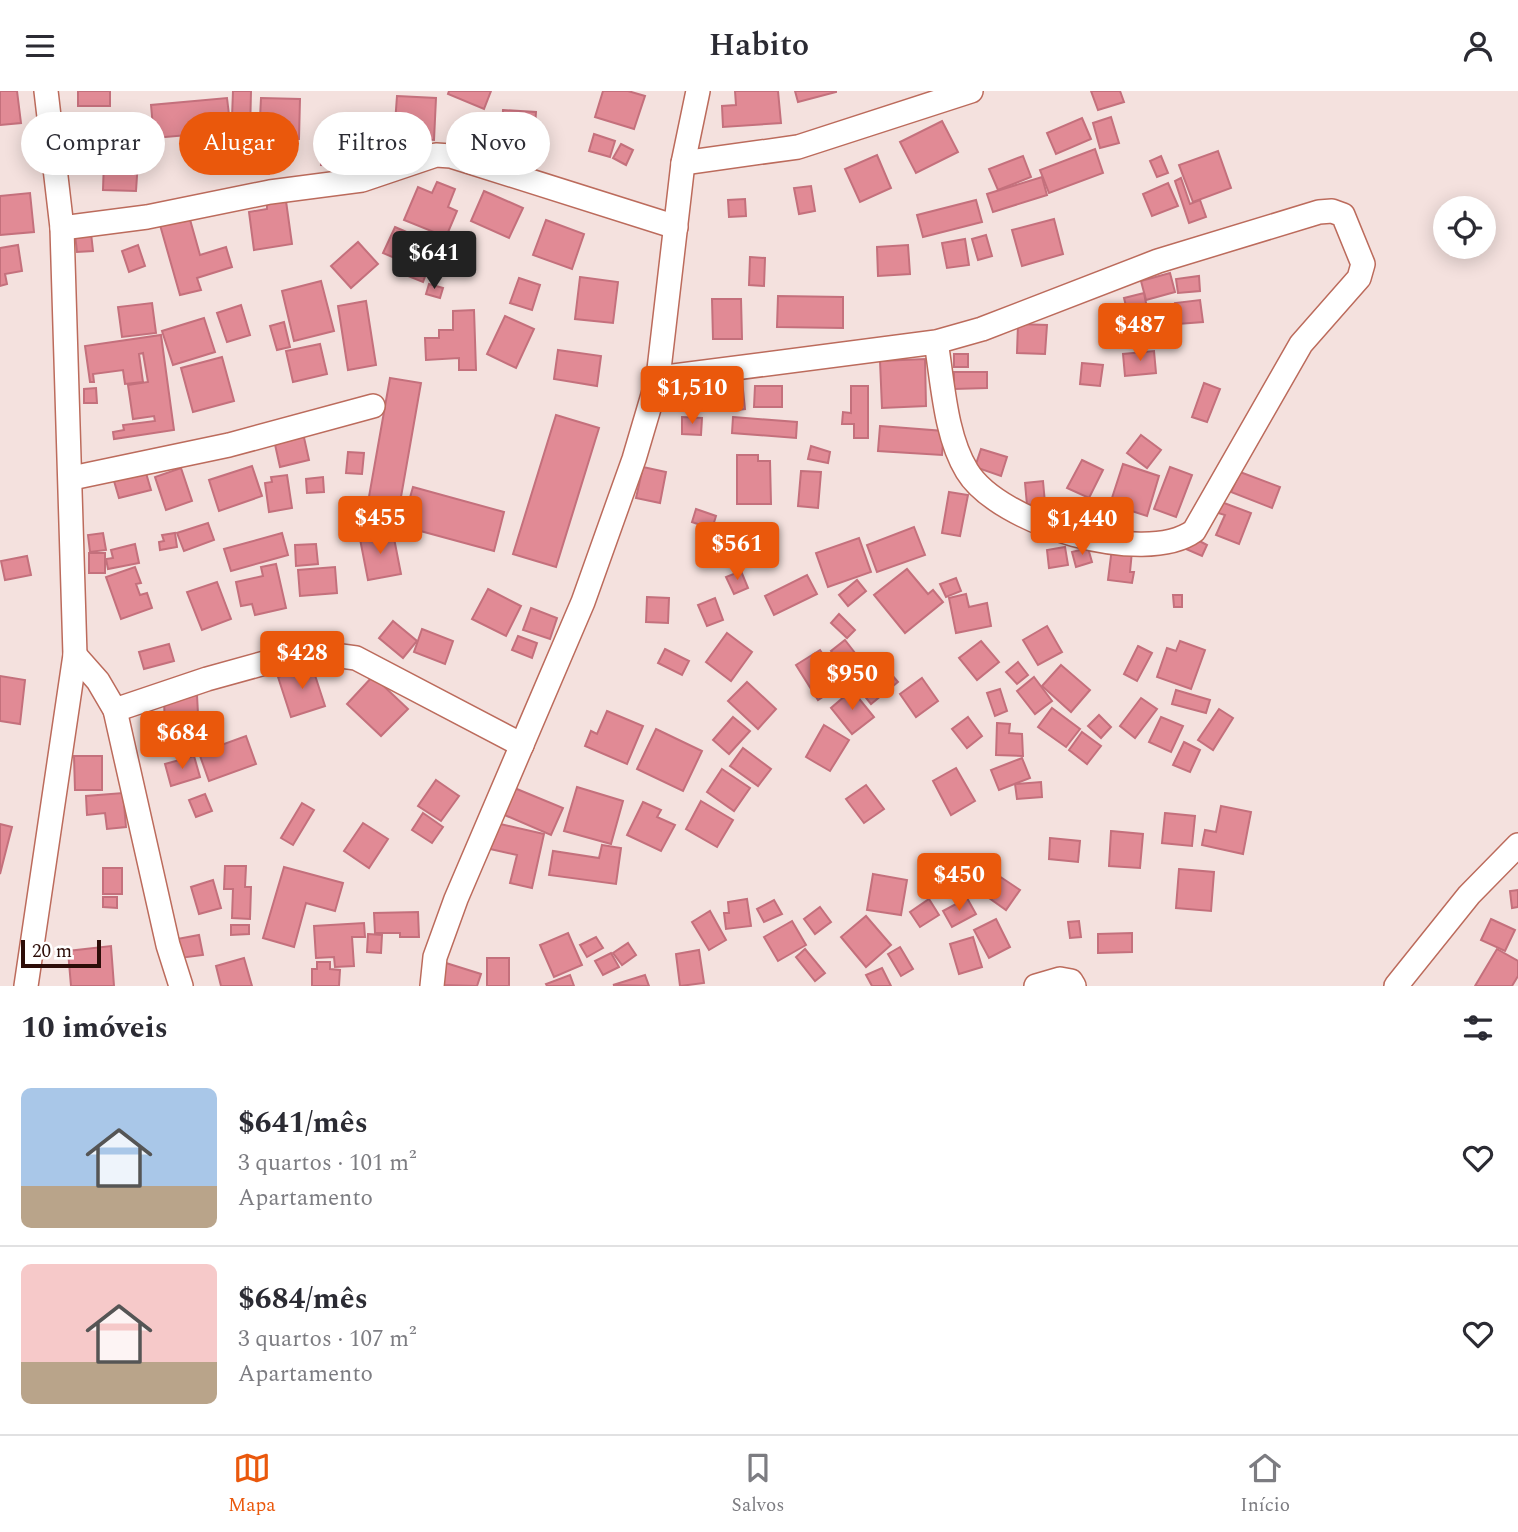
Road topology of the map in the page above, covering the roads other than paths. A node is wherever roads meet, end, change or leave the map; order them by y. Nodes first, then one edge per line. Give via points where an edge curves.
1 (46, 91) edge
2 (698, 91) edge
3 (971, 91) edge
4 (683, 163) junction
5 (676, 227) junction
6 (62, 228) junction
7 (936, 342) junction
8 (658, 378) junction
9 (373, 406) dead end
10 (72, 478) junction
11 (75, 655) junction
12 (115, 710) junction
13 (522, 745) junction
14 (1518, 845) edge
15 (1403, 984) edge
16 (26, 986) edge
17 (181, 986) edge
18 (432, 986) edge
19 (1036, 986) edge
20 (1074, 986) edge

1 - 6 street
2 - 4 street
3 - 4 street via 798,147
4 - 5 street
5 - 6 street via 436,155 362,180
5 - 8 street
6 - 10 street
7 - 7 street via 982,329 1158,261 1319,212 1343,215 1363,264 1359,278 1301,344 1194,531 1166,544 1106,541 1041,526 973,480 950,423
7 - 8 street
8 - 13 street via 583,602
9 - 10 street via 229,445
10 - 11 street
11 - 12 street
11 - 16 street
12 - 13 street via 207,679 319,653 356,658
12 - 17 street via 167,946
13 - 18 street via 435,957
14 - 15 street via 1469,895
19 - 20 street via 1060,979

